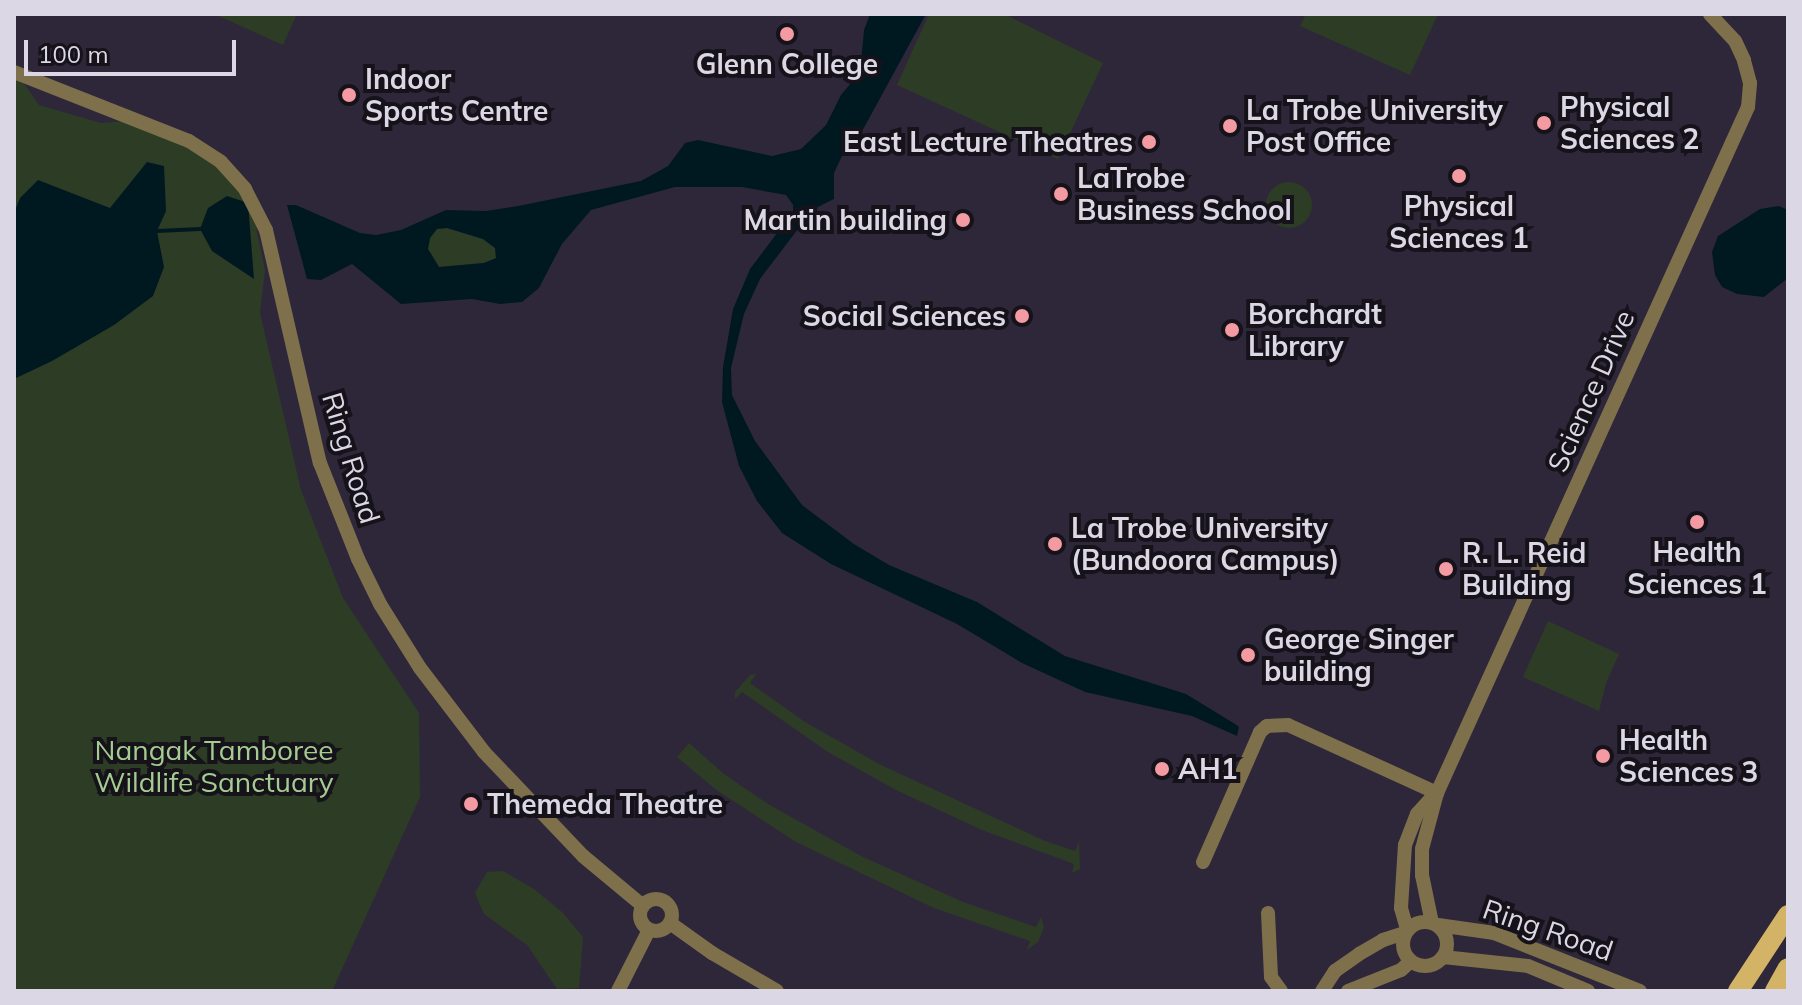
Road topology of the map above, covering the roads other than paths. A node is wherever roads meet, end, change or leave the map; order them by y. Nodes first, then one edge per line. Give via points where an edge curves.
1 (1710, 14) edge
2 (14, 72) edge
3 (1437, 793) junction
4 (1405, 845) junction
5 (1422, 849) junction
6 (1203, 862) dead end
7 (643, 906) junction
8 (1268, 913) dead end
9 (1788, 915) edge
10 (670, 923) junction
11 (1435, 924) junction
12 (649, 930) junction
13 (1406, 931) junction
14 (1443, 957) junction
15 (1758, 957) junction
16 (1411, 961) junction
17 (1788, 968) edge
18 (618, 991) edge
19 (777, 991) edge
20 (1281, 991) edge
21 (1322, 991) edge
22 (1348, 991) edge
23 (1588, 991) edge
24 (1640, 991) edge
25 (1724, 991) edge
26 (1738, 991) edge
27 (1775, 991) edge

1 - 3 street, Science Drive via 1735,41 1748,71 1750,96 1744,117
2 - 7 street, Ring Road via 189,141 221,162 245,189 266,230 320,463 380,604 420,668 484,752 583,856
3 - 4 street, Science Drive via 1417,814
3 - 5 street, Science Drive
3 - 6 street via 1288,725 1267,726
4 - 5 street
4 - 13 street, Science Drive via 1401,908
5 - 11 street, Science Drive via 1422,875
7 - 10 street via 665,902
7 - 12 street via 641,921
8 - 20 street via 1271,977
9 - 15 main road
10 - 12 street via 660,931
10 - 19 street
11 - 13 street via 1421,921
11 - 14 street via 1447,940
11 - 24 street, Ring Road via 1494,933
12 - 18 street
13 - 16 street via 1402,945
13 - 21 street via 1335,971
14 - 16 street via 1429,966
14 - 23 street, Ring Road via 1528,966
15 - 25 street
15 - 26 main road
16 - 22 street
17 - 27 main road

